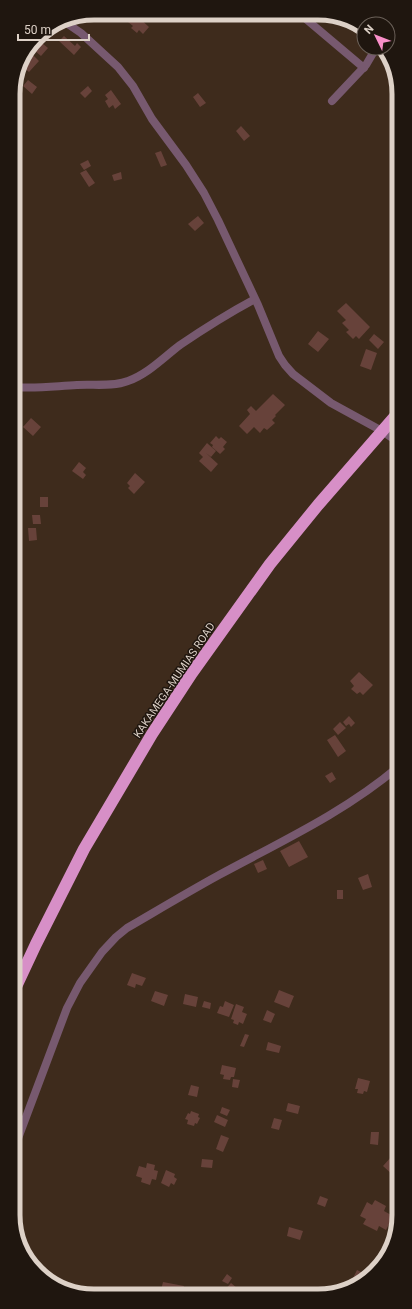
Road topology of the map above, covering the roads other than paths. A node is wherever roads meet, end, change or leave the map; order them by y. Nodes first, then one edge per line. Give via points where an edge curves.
1 (307, 20) edge
2 (69, 25) edge
3 (372, 56) edge
4 (364, 68) junction
5 (332, 101) dead end
6 (255, 299) junction
7 (20, 388) edge
8 (392, 420) edge
9 (382, 431) junction
10 (392, 438) edge
11 (392, 772) edge
12 (20, 978) edge
13 (20, 1133) edge

1 - 4 street
2 - 6 street via 118,68 133,86 152,119 204,193
3 - 4 street
4 - 5 street
6 - 7 street via 215,321 129,381 120,384
6 - 9 street via 279,356 293,374 331,403
8 - 9 highway, KAKAMEGA-MUMIAS ROAD
9 - 10 street
9 - 12 highway, KAKAMEGA-MUMIAS ROAD via 270,564 152,734 84,848
11 - 13 street via 371,789 331,813 127,928 116,937 80,983 67,1008

